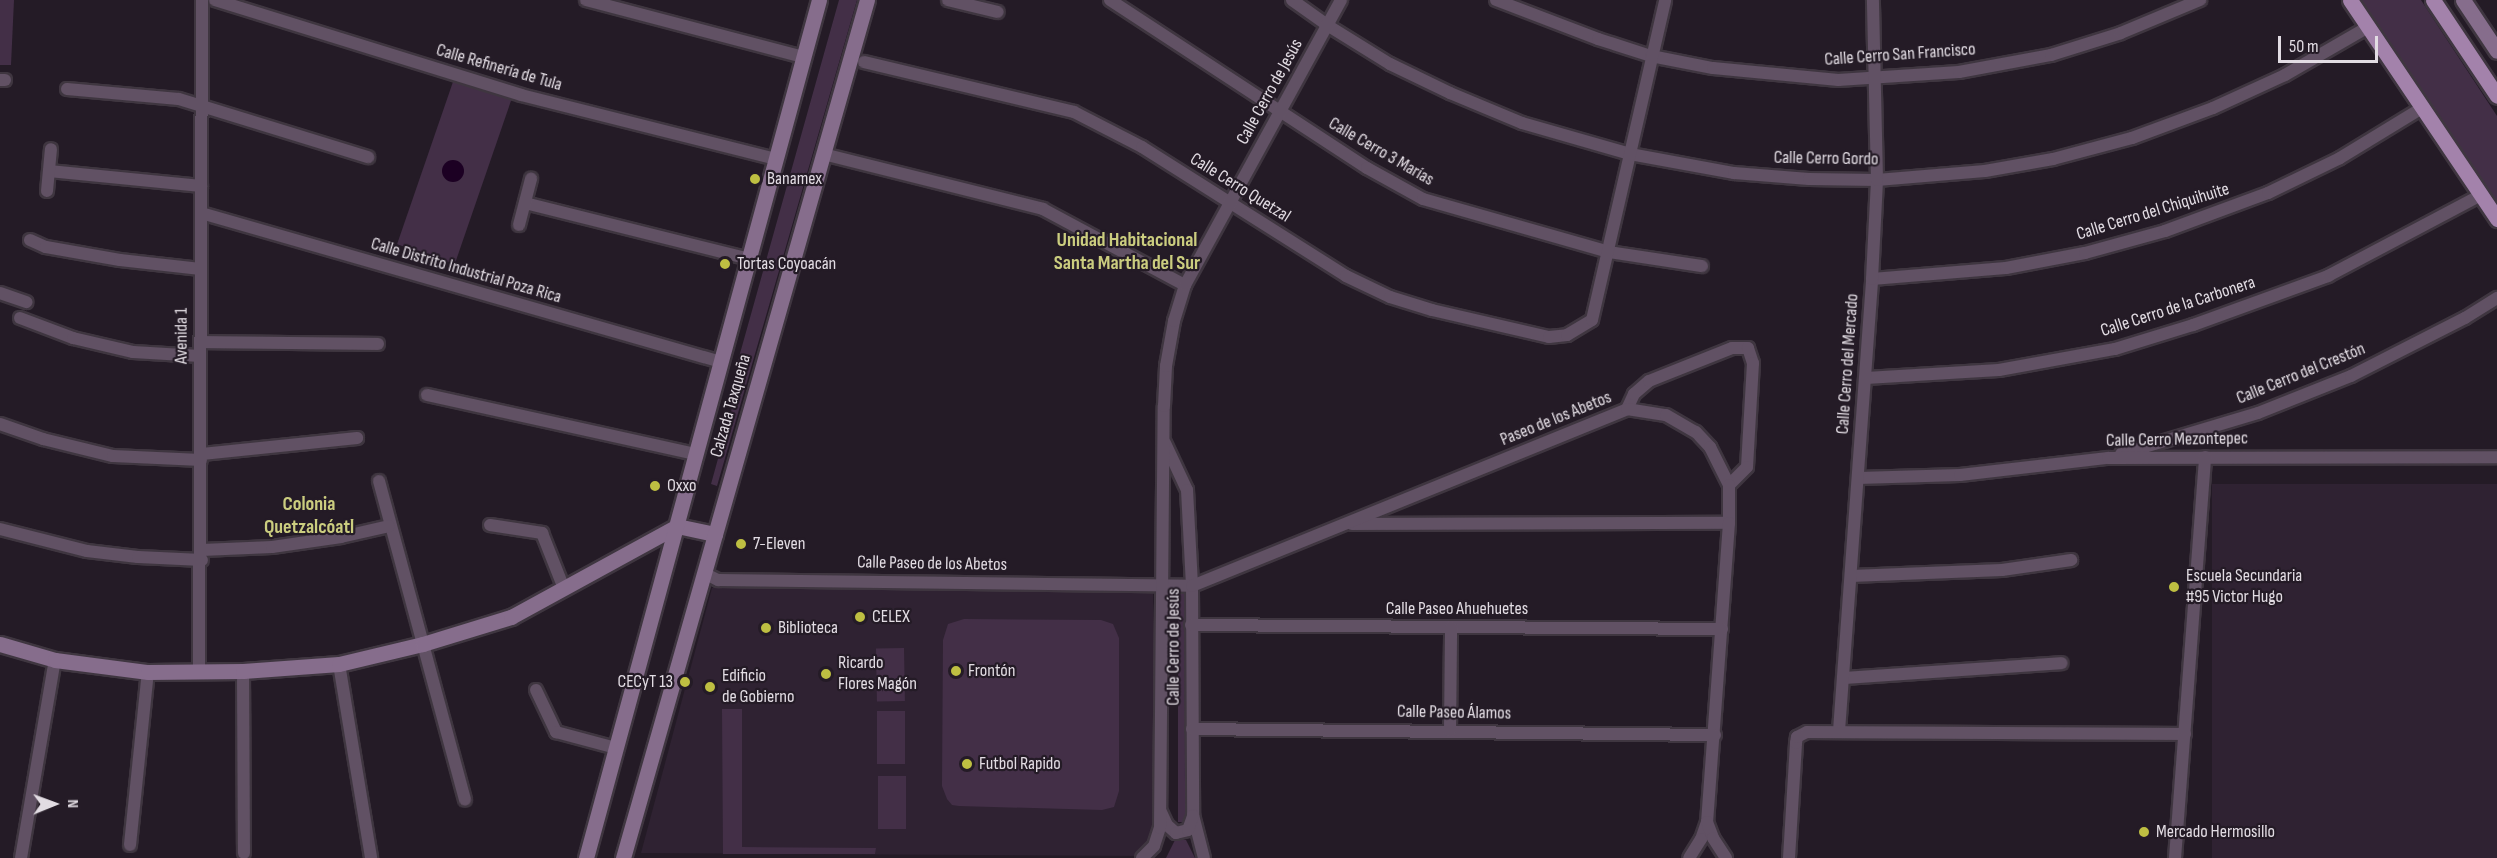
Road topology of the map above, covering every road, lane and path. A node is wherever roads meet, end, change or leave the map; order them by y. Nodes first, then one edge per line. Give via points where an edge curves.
1 (202, 0) edge
2 (215, 0) edge
3 (586, 0) edge
4 (819, 0) edge
5 (867, 0) edge
6 (948, 0) edge
7 (1110, 0) edge
8 (1292, 0) edge
9 (1341, 0) edge
10 (1496, 0) edge
11 (1665, 0) edge
12 (1873, 0) edge
13 (2200, 0) edge
14 (2350, 0) edge
15 (2433, 0) edge
16 (2463, 0) edge
17 (998, 12) dead end
18 (1327, 25) junction
19 (2368, 27) junction
20 (2497, 51) edge
21 (1652, 56) junction
22 (804, 57) junction
23 (864, 62) dead end
24 (1876, 78) junction
25 (67, 89) dead end
26 (2497, 96) edge
27 (202, 108) junction
28 (2422, 108) junction
29 (1280, 112) junction
30 (51, 149) dead end
31 (823, 154) junction
32 (1630, 154) junction
33 (368, 157) dead end
34 (776, 159) junction
35 (49, 171) junction
36 (531, 179) dead end
37 (1877, 180) junction
38 (201, 186) junction
39 (46, 191) dead end
40 (2481, 195) junction
41 (1230, 202) junction
42 (525, 203) junction
43 (201, 213) junction
44 (2497, 219) edge
45 (519, 225) dead end
46 (30, 240) dead end
47 (1609, 252) junction
48 (749, 259) junction
49 (1702, 266) dead end
50 (200, 269) junction
51 (1872, 279) junction
52 (1185, 285) junction
53 (0, 292) edge
54 (2497, 298) edge
55 (26, 302) dead end
56 (20, 318) dead end
57 (201, 342) junction
58 (378, 344) dead end
59 (200, 356) junction
60 (721, 362) junction
61 (1866, 378) junction
62 (428, 395) dead end
63 (1626, 409) junction
64 (0, 424) edge
65 (357, 438) dead end
66 (1164, 439) junction
67 (696, 454) junction
68 (202, 457) junction
69 (2205, 457) junction
70 (2497, 457) edge
71 (2108, 458) junction
72 (1858, 478) junction
73 (378, 481) dead end
74 (1729, 486) junction
75 (1729, 523) junction
76 (1347, 524) junction
77 (490, 525) dead end
78 (389, 526) junction
79 (677, 526) junction
80 (0, 529) edge
81 (715, 534) junction
82 (202, 555) junction
83 (2071, 560) dead end
84 (704, 573) junction
85 (1851, 576) junction
86 (1161, 584) junction
87 (563, 586) junction
88 (1192, 586) junction
89 (1191, 625) junction
90 (1451, 627) junction
91 (1722, 629) junction
92 (0, 644) edge
93 (423, 644) junction
94 (55, 660) junction
95 (2061, 663) dead end
96 (339, 664) junction
97 (243, 671) junction
98 (148, 672) junction
99 (200, 672) junction
100 (1843, 678) junction
101 (536, 690) dead end
102 (1192, 729) junction
103 (1450, 731) junction
104 (1839, 731) junction
105 (2185, 734) junction
106 (1715, 735) junction
107 (616, 748) junction
108 (465, 800) dead end
109 (1161, 811) junction
110 (1193, 815) junction
111 (1707, 822) junction
112 (130, 845) dead end
113 (244, 853) dead end
114 (21, 858) edge
115 (371, 858) edge
116 (586, 858) edge
117 (623, 858) edge
118 (1142, 858) edge
119 (1204, 858) edge
120 (1689, 858) edge
121 (1726, 858) edge
122 (1789, 858) edge
123 (2175, 858) edge

1 - 27 street, Avenida 1
2 - 34 street, Calle Refinería de Tula via 521,95
3 - 22 street
4 - 22 main road, Calzada Taxqueña
5 - 31 main road, Calzada Taxqueña
6 - 17 street
7 - 29 street, Calle Cerro 3 Marías
8 - 18 street, Calle Cerro Gordo
9 - 18 street, Calle Cerro de Jesús
10 - 21 street, Calle Cerro San Francisco
11 - 21 street
12 - 24 street, Calle Cerro del Mercado
13 - 24 street, Calle Cerro San Francisco via 2121,33 2051,55 1959,72
14 - 19 main road
15 - 26 main road
16 - 20 main road
18 - 29 street, Calle Cerro de Jesús
18 - 32 street, Calle Cerro Gordo via 1390,64 1450,93 1522,123
19 - 28 main road
19 - 37 street, Calle Cerro Gordo via 2285,75 2213,108 2132,138 2053,159 1985,171
21 - 24 street, Calle Cerro San Francisco via 1774,75 1838,80
21 - 32 street
22 - 34 main road, Calzada Taxqueña
23 - 41 street, Calle Cerro Quetzal via 1074,112 1142,147
24 - 37 street, Calle Cerro del Mercado
25 - 27 street via 178,99
27 - 33 street
27 - 38 street, Avenida 1
28 - 40 main road
28 - 51 street, Calle Cerro del Chiquihuite via 2340,158 2268,193 2165,231 2085,253 2006,268
29 - 41 street, Calle Cerro de Jesús
29 - 47 street, Calle Cerro 3 Marías via 1423,200
30 - 35 street
31 - 52 street via 1043,209
31 - 81 main road, Calzada Taxqueña
32 - 37 street, Calle Cerro Gordo via 1734,173
32 - 47 street
34 - 48 main road, Calzada Taxqueña
35 - 38 street
35 - 39 street
36 - 42 street
37 - 51 street, Calle Cerro del Mercado
38 - 43 street, Avenida 1
40 - 44 main road
40 - 61 street, Calle Cerro de la Carbonera via 2328,276 2115,349 1999,369
41 - 47 street, Calle Cerro Quetzal via 1346,276 1390,297 1549,337 1567,335 1592,320
41 - 52 street, Calle Cerro de Jesús
42 - 45 street
42 - 48 street
43 - 50 street, Avenida 1
43 - 60 street, Calle Distrito Industrial Poza Rica
46 - 50 street via 46,247 120,260
47 - 49 street, Calle Cerro 3 Marías
48 - 60 main road, Calzada Taxqueña
50 - 57 street, Avenida 1
51 - 61 street, Calle Cerro del Mercado
52 - 66 street, Calle Cerro de Jesús via 1167,366
53 - 55 street
54 - 71 street, Calle Cerro del Crestón via 2456,324 2351,376 2258,413
56 - 59 street via 73,338 133,352
57 - 58 street
57 - 59 street, Avenida 1
59 - 68 street, Avenida 1
60 - 67 main road, Calzada Taxqueña
61 - 72 street, Calle Cerro del Mercado
62 - 67 street
63 - 74 street, Paseo de los Abetos via 1666,415 1696,432 1710,447
63 - 74 street via 1634,394 1649,381 1732,348 1748,348 1753,363 1747,467
63 - 76 street, Paseo de los Abetos
64 - 68 street via 112,456
65 - 68 street
66 - 86 street, Calle Cerro de Jesús
66 - 88 street, Calle Cerro de Jesús via 1187,490
67 - 79 main road, Calzada Taxqueña
68 - 82 street, Avenida 1
69 - 70 street, Calle Cerro Mezontepec
69 - 71 street, Calle Cerro Mezontepec
69 - 105 street
71 - 72 street, Calle Cerro Mezontepec via 1960,475
72 - 85 street, Calle Cerro del Mercado
73 - 78 street
74 - 75 street, Paseo de los Abetos
75 - 76 street
75 - 91 street, Paseo de los Abetos
76 - 88 street, Paseo de los Abetos
77 - 87 street via 542,533
78 - 82 street via 341,537
78 - 93 street
79 - 81 main road
79 - 87 main road
79 - 107 main road, Calzada Taxqueña
80 - 82 street via 87,551 138,557
81 - 84 main road, Calzada Taxqueña
82 - 99 street, Avenida 1
83 - 85 street via 2002,570
84 - 86 street, Calle Paseo de los Abetos via 718,580
84 - 117 main road, Calzada Taxqueña
85 - 100 street, Calle Cerro del Mercado
86 - 88 street, Calle Paseo de los Abetos
86 - 109 street, Calle Cerro de Jesús
87 - 93 main road via 511,616
88 - 89 street, Calle Cerro de Jesús
89 - 90 street, Calle Paseo Ahuehuetes
89 - 102 street, Calle Cerro de Jesús
90 - 91 street, Calle Paseo Ahuehuetes
90 - 103 street
91 - 106 street, Paseo de los Abetos
92 - 94 main road
93 - 96 main road
93 - 108 street
94 - 98 main road
94 - 114 street
95 - 100 street
96 - 97 main road
96 - 115 street
97 - 99 main road
97 - 113 street
98 - 99 main road
98 - 112 street
100 - 104 street, Calle Cerro del Mercado
101 - 107 street via 556,732
102 - 103 street, Calle Paseo Álamos
102 - 110 street, Calle Cerro de Jesús
103 - 106 street, Calle Paseo Álamos
104 - 105 street
104 - 122 street via 1807,732 1797,737
105 - 123 street
106 - 111 street, Paseo de los Abetos
107 - 116 main road, Calzada Taxqueña
109 - 110 street via 1176,833 1188,830
109 - 118 street, Calle Cerro de Jesús via 1154,846
110 - 119 street, Calle Cerro de Jesús
111 - 120 street, Paseo de los Abetos
111 - 121 street

